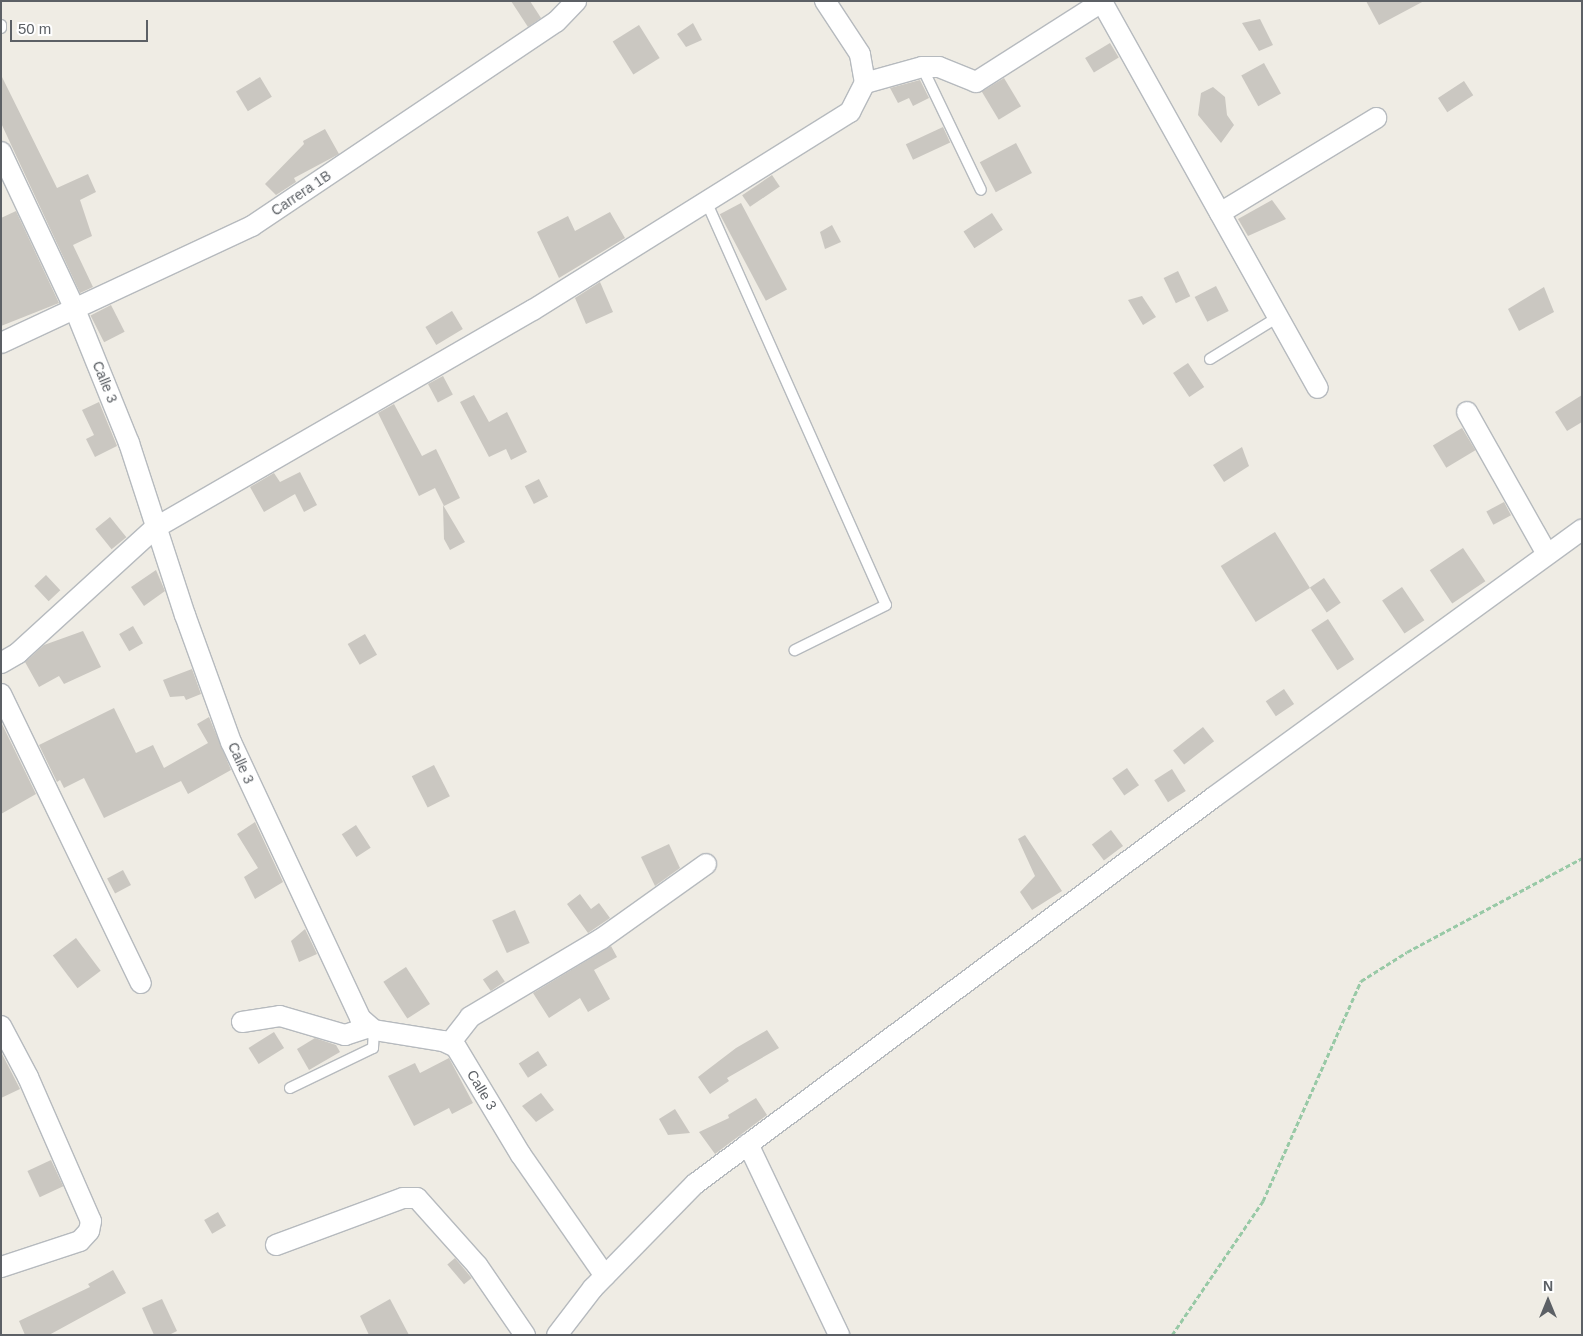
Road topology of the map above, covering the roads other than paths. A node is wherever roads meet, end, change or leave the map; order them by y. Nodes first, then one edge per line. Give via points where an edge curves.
1 (576, 1) edge
2 (826, 1) edge
3 (1102, 2) edge
4 (922, 67) junction
5 (865, 83) junction
6 (1376, 118) dead end
7 (1, 152) edge
8 (981, 190) dead end
9 (706, 201) junction
10 (1220, 213) junction
11 (74, 306) junction
12 (1278, 317) junction
13 (1, 343) edge
14 (1210, 359) dead end
15 (1318, 388) dead end
16 (1467, 412) dead end
17 (155, 528) junction
18 (1582, 530) edge
19 (1547, 554) junction
20 (795, 650) dead end
21 (1, 663) edge
22 (1, 694) edge
23 (706, 864) dead end
24 (141, 983) dead end
25 (242, 1022) dead end
26 (1, 1026) edge
27 (371, 1028) junction
28 (450, 1043) junction
29 (290, 1088) dead end
30 (748, 1144) junction
31 (276, 1245) dead end
32 (1, 1266) edge
33 (604, 1276) junction
34 (525, 1335) edge
35 (558, 1335) edge
36 (839, 1335) edge

1 - 11 street, Carrera 1B via 556,22 252,226
2 - 5 street via 860,54
3 - 4 street via 976,82 939,67
3 - 10 street
4 - 5 street
4 - 8 lane
5 - 9 street via 850,112
6 - 10 street
7 - 11 street, Calle 3
9 - 17 street via 533,310
9 - 20 lane via 886,605
10 - 12 street
11 - 13 street, Carrera 1B
11 - 17 street, Calle 3 via 129,443
12 - 14 lane
12 - 15 street
16 - 19 street
17 - 21 street via 18,653
17 - 27 street, Calle 3 via 231,742 360,1018
18 - 19 street
19 - 30 street
22 - 24 street
23 - 28 street via 600,939 470,1017
25 - 27 street via 280,1016 345,1035
26 - 32 street via 28,1077 91,1221 89,1232 80,1241
27 - 28 street
27 - 29 lane via 373,1048
28 - 33 street, Calle 3 via 456,1047 521,1155
30 - 33 street via 695,1184
30 - 36 street
31 - 34 street via 402,1198 417,1198 477,1265
33 - 35 street

